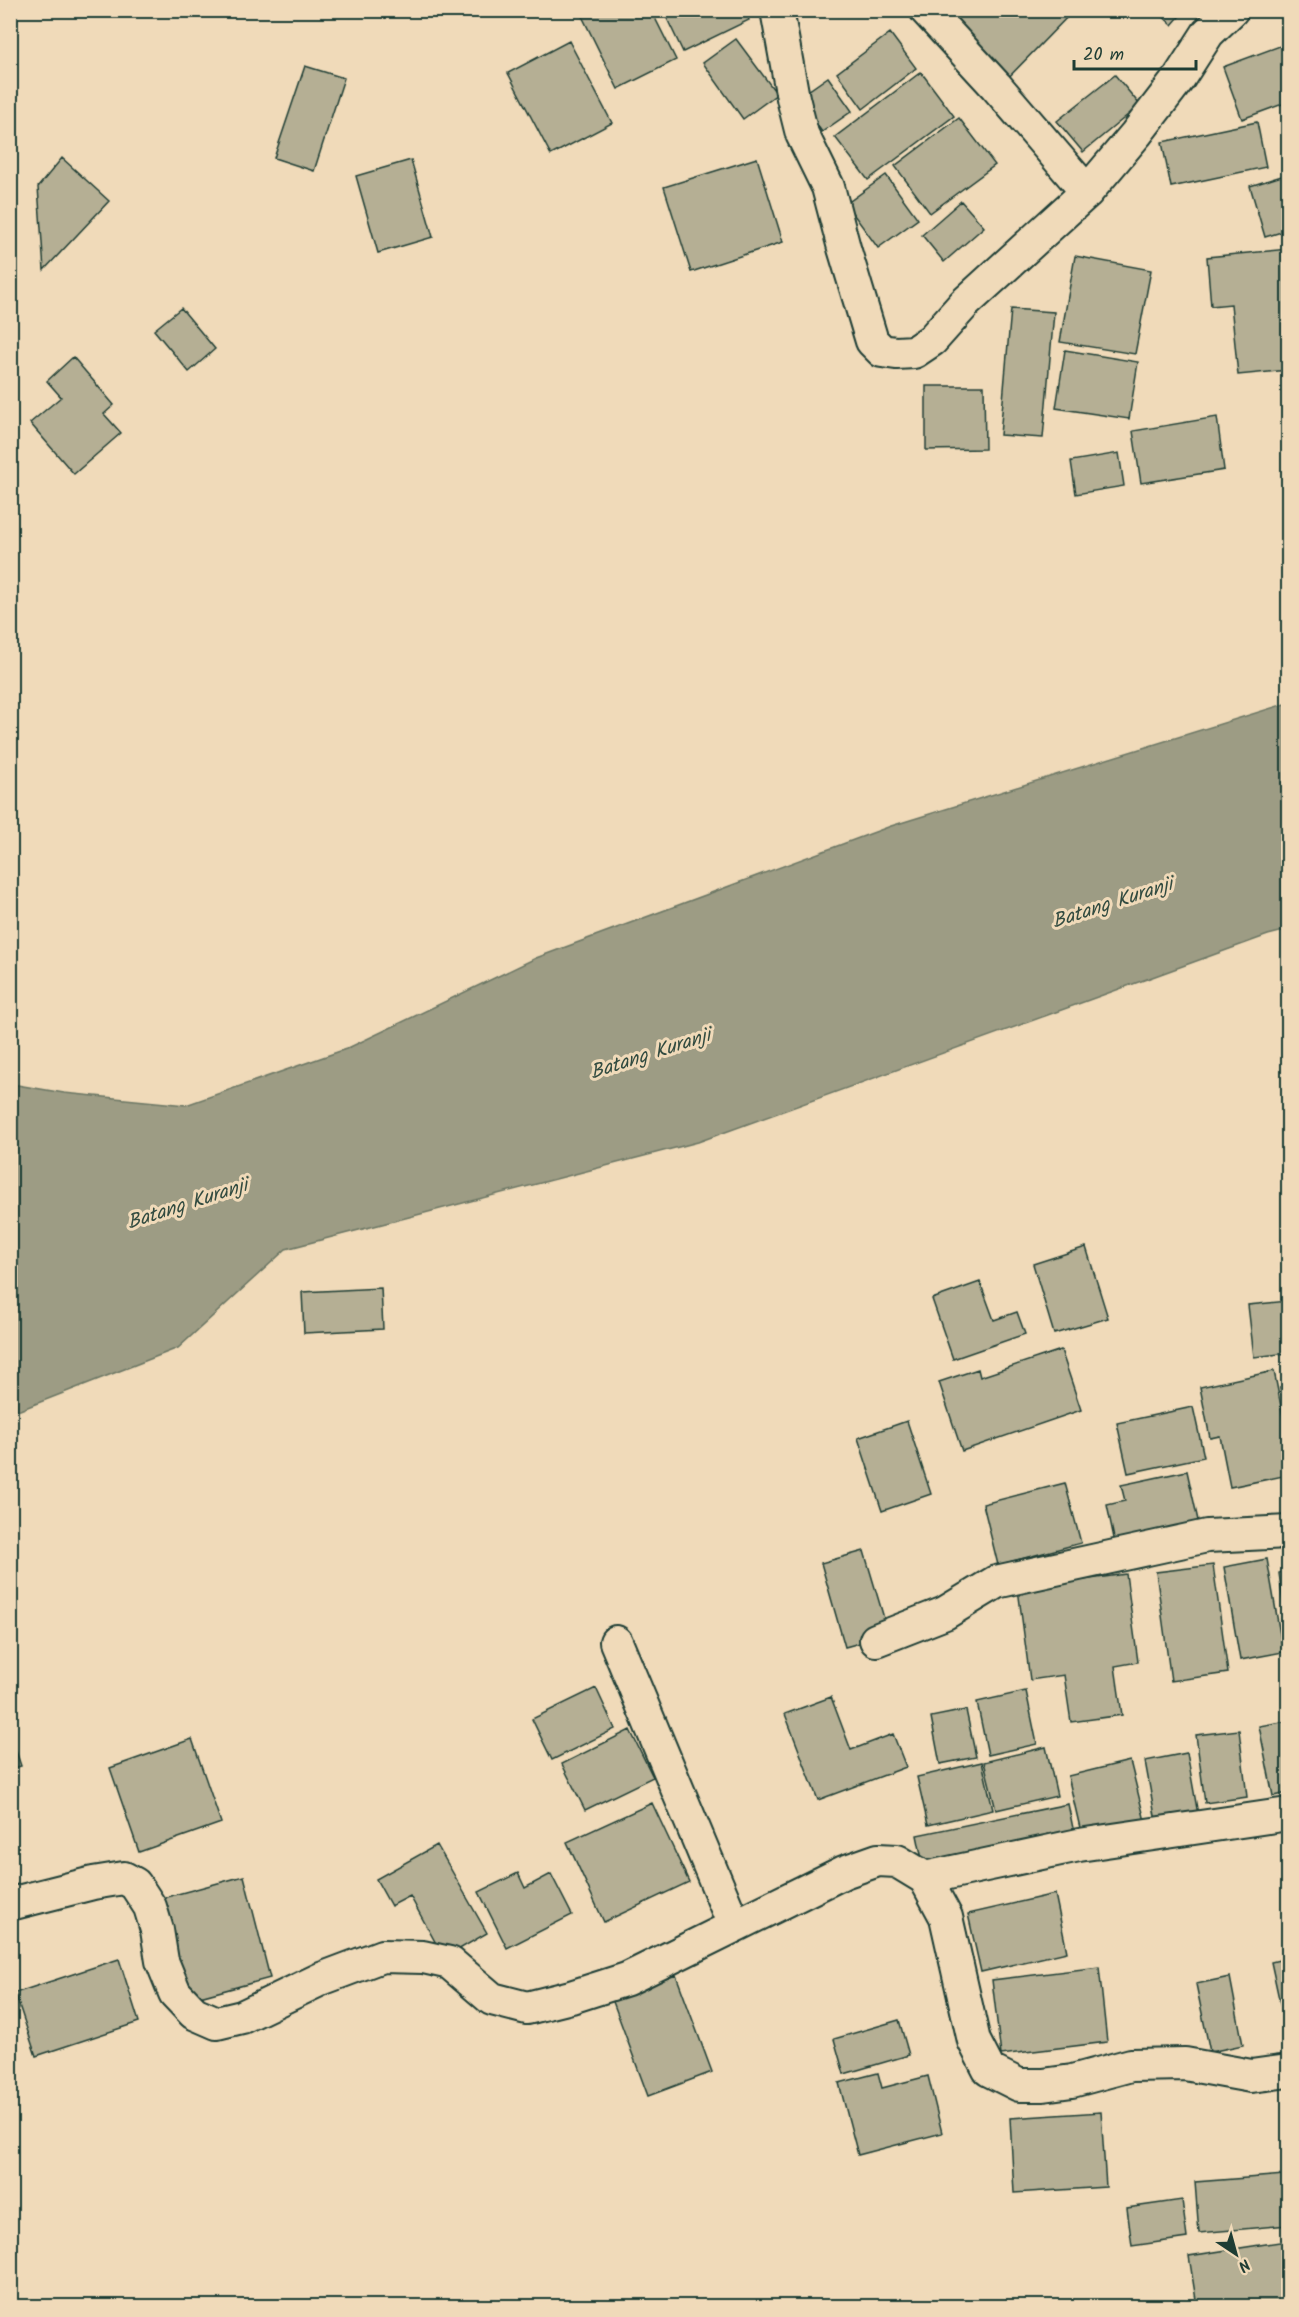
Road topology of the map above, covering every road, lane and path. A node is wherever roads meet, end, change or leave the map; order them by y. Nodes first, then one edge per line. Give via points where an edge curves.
1 (777, 10) edge
2 (926, 10) edge
3 (1232, 10) edge
4 (1087, 192) junction
5 (1288, 1532) edge
6 (876, 1640) dead end
7 (616, 1642) dead end
8 (1288, 1814) edge
9 (925, 1878) junction
10 (10, 1904) edge
11 (734, 1925) junction
12 (1288, 2071) edge

1 - 4 street via 802,134 828,187 872,341 882,351 914,352 932,340 965,303
2 - 4 street
3 - 4 street via 1208,33 1179,78
5 - 6 street via 1207,1536 996,1582 945,1613
7 - 11 street
8 - 9 street via 1080,1845
9 - 11 street via 897,1861 878,1860 844,1872
9 - 12 street via 946,1917 974,2041 989,2070 1019,2085 1072,2082 1131,2065 1185,2064 1251,2076
10 - 11 street via 124,1878 135,1884 150,1907 162,1961 175,1993 194,2013 218,2022 242,2017 321,1979 382,1956 423,1957 450,1963 492,1999 527,2008 627,1979

